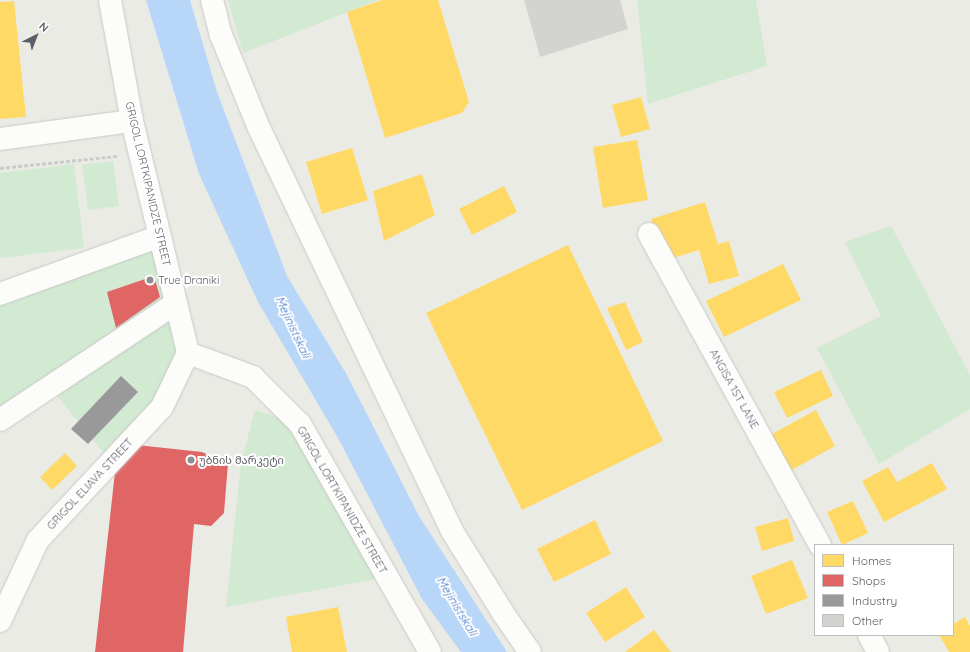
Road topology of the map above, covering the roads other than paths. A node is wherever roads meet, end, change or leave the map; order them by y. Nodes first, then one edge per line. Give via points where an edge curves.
1 (110, 0) edge
2 (212, 0) edge
3 (132, 121) junction
4 (0, 139) edge
5 (649, 234) dead end
6 (160, 236) junction
7 (0, 294) edge
8 (176, 303) junction
9 (188, 352) junction
10 (0, 420) edge
11 (819, 544) edge
12 (0, 621) edge
13 (870, 636) edge
14 (430, 652) edge
15 (530, 652) edge
16 (878, 652) edge

1 - 3 street, GRIGOL LORTKIPANIDZE STREET
2 - 15 street via 221,35 259,128 452,531
3 - 4 street
3 - 6 street, GRIGOL LORTKIPANIDZE STREET
5 - 11 street, ANGISA 1ST LANE
6 - 7 street
6 - 8 street, GRIGOL LORTKIPANIDZE STREET
8 - 9 street, GRIGOL LORTKIPANIDZE STREET
8 - 10 street
9 - 12 street, GRIGOL ELIAVA STREET via 162,407 38,540
9 - 14 street, GRIGOL LORTKIPANIDZE STREET via 254,377 300,424
13 - 16 street

